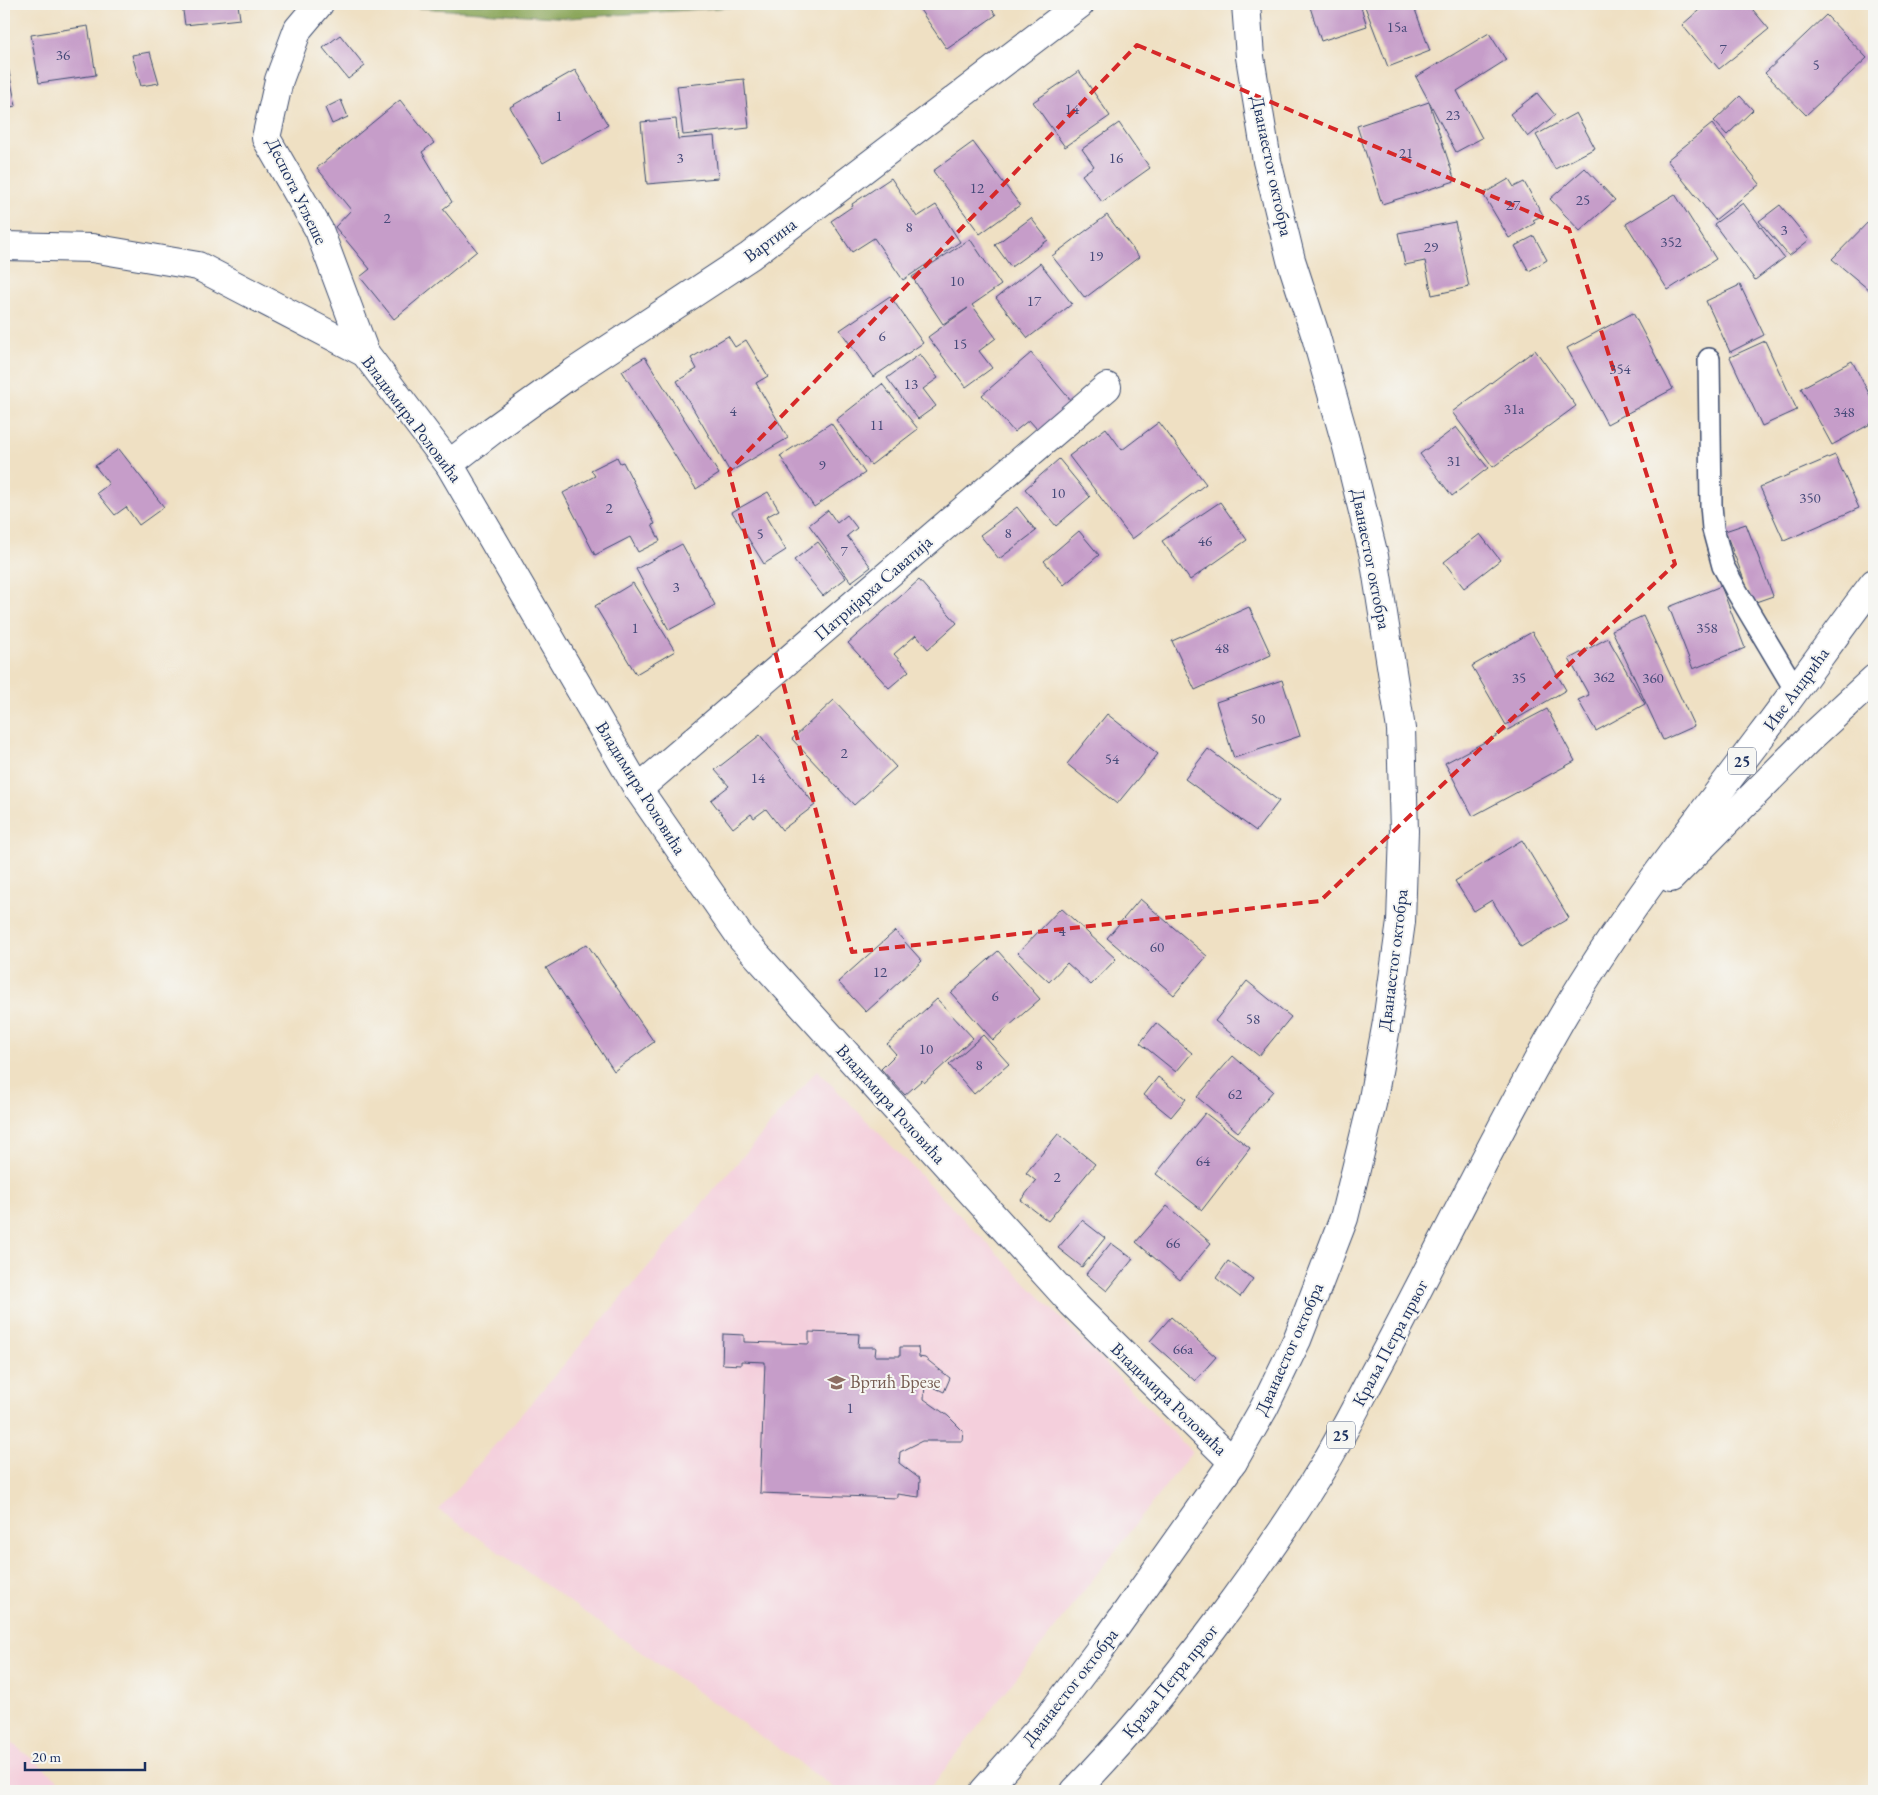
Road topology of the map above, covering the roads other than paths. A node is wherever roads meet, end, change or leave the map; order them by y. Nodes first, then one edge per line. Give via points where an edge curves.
1 (319, 4) edge
2 (1080, 4) edge
3 (1246, 4) edge
4 (4, 246) edge
5 (365, 353) junction
6 (1709, 359) dead end
7 (1108, 387) dead end
8 (450, 464) junction
9 (1874, 583) edge
10 (1874, 679) edge
11 (1795, 689) junction
12 (638, 789) junction
13 (1611, 940) junction
14 (1233, 1462) junction
15 (984, 1791) edge
16 (1075, 1791) edge

1 - 5 street, Деспота Угљеше via 298,29 279,80 266,138 319,230
2 - 8 street, Вартина via 750,256 571,374
3 - 14 street, Дванаестог октобра via 1250,57 1267,161 1291,260 1316,337 1374,556 1401,729 1404,831 1401,922 1387,1022 1372,1104 1344,1218 1297,1340
4 - 5 street, Владимира Роловића via 92,248 198,266
5 - 8 street, Владимира Роловића
6 - 11 lane via 1711,506 1718,550 1730,580
7 - 12 street, Патријарха Саватија
8 - 12 street, Владимира Роловића
9 - 11 street, Иве Андрића / 25
10 - 13 street via 1795,753
11 - 13 street, Иве Андрића / 25
12 - 14 street, Владимира Роловића via 742,939 1072,1303
13 - 16 street, Краља Петра првог / 25 via 1548,1041 1350,1418 1296,1512 1186,1666
14 - 15 street, Дванаестог октобра via 1073,1687

